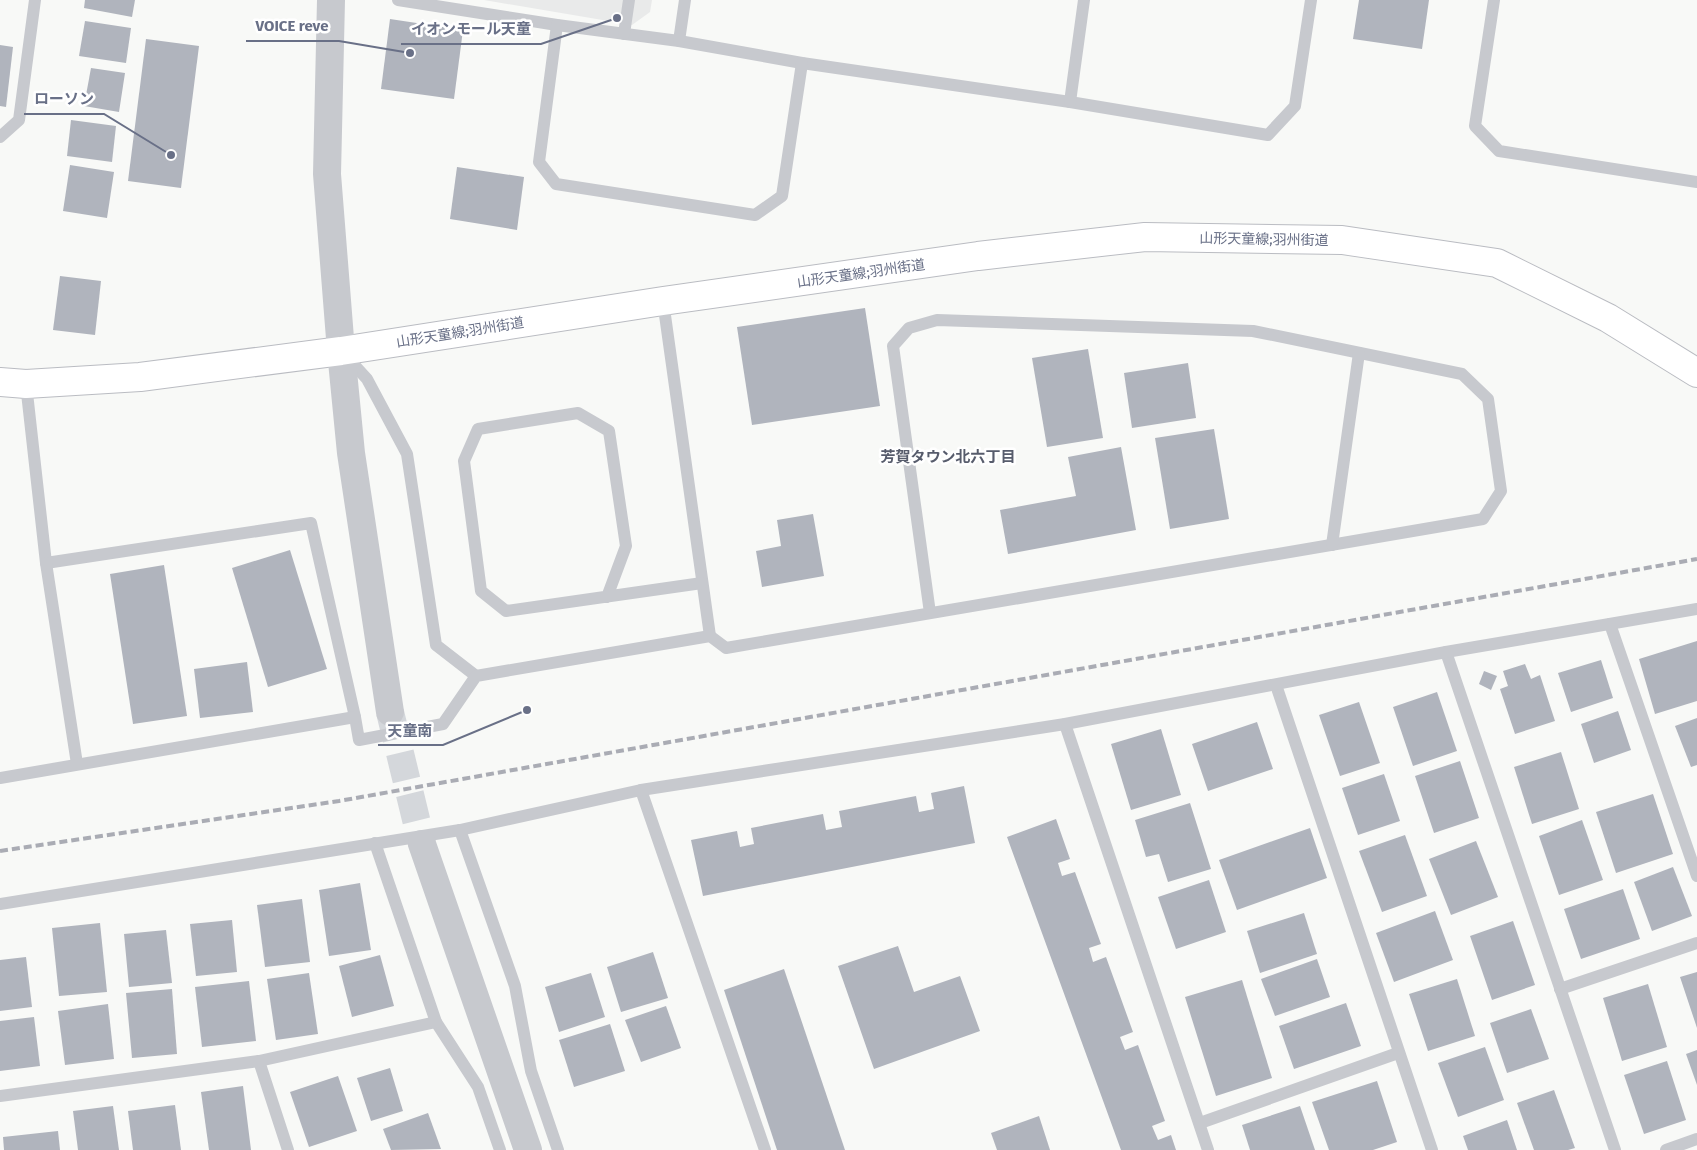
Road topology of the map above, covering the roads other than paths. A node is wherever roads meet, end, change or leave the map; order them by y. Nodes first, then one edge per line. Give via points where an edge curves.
1 (34, 0) edge
2 (331, 0) edge
3 (398, 0) edge
4 (629, 0) edge
5 (685, 0) edge
6 (1084, 0) edge
7 (1311, 0) edge
8 (1494, 0) edge
9 (557, 25) junction
10 (624, 34) junction
11 (679, 41) junction
12 (802, 63) junction
13 (1070, 102) junction
14 (0, 137) edge
15 (1696, 178) edge
16 (663, 301) junction
17 (341, 351) junction
18 (1359, 352) junction
19 (1697, 374) edge
20 (13, 383) edge
21 (1332, 544) junction
22 (46, 563) junction
23 (702, 583) junction
24 (607, 597) junction
25 (1697, 609) edge
26 (930, 613) junction
27 (1610, 624) junction
28 (710, 636) junction
29 (1446, 652) junction
30 (476, 676) junction
31 (1276, 685) junction
32 (390, 712) tunnel mouth
33 (355, 717) junction
34 (1065, 724) junction
35 (77, 764) junction
36 (0, 778) edge
37 (641, 790) junction
38 (460, 830) junction
39 (375, 843) junction
40 (422, 844) tunnel mouth
41 (1697, 876) edge
42 (0, 904) edge
43 (1697, 943) edge
44 (1560, 990) junction
45 (436, 1022) junction
46 (1398, 1053) junction
47 (260, 1061) junction
48 (0, 1096) edge
49 (1200, 1123) junction
50 (1697, 1139) edge
51 (288, 1150) edge
52 (500, 1150) edge
53 (528, 1150) edge
54 (558, 1150) edge
55 (765, 1150) edge
56 (1208, 1150) edge
57 (1432, 1150) edge
58 (1615, 1150) edge
59 (1666, 1150) edge

1 - 14 lane via 19,120
2 - 17 street via 326,174
3 - 9 lane
4 - 10 lane
5 - 11 lane
6 - 13 lane
7 - 13 lane via 1296,106 1268,135
8 - 15 lane via 1475,126 1499,151
9 - 10 lane
9 - 12 lane via 538,162 556,184 736,212 756,215 782,196
10 - 11 lane
11 - 12 lane
12 - 13 lane
16 - 17 main road, 山形天童線;羽州街道
16 - 19 main road, 山形天童線;羽州街道 via 978,256 1145,237 1342,240 1497,264 1608,318
16 - 23 lane
17 - 20 main road, 山形天童線;羽州街道 via 140,377
17 - 30 lane via 367,380 407,454 436,645
17 - 32 street via 351,453
18 - 21 lane
18 - 21 lane via 1462,374 1488,399 1500,491 1483,519
18 - 26 lane via 1253,331 937,320 909,328 893,346
20 - 22 lane
21 - 26 lane
22 - 33 lane via 311,523
22 - 35 lane
23 - 24 lane
23 - 28 lane
24 - 24 lane via 506,611 481,591 464,461 478,429 578,413 609,431 626,546
25 - 27 lane
26 - 28 lane via 726,648
27 - 29 lane
27 - 41 lane
28 - 30 lane
29 - 31 lane
29 - 44 lane
30 - 33 lane via 443,724 358,740
31 - 34 lane
31 - 46 lane
33 - 35 lane
34 - 37 lane
34 - 49 lane
35 - 36 lane
37 - 38 lane
37 - 55 lane
38 - 39 lane
38 - 54 lane via 515,986 530,1071
39 - 42 lane
39 - 45 lane
40 - 53 street
43 - 44 lane
44 - 58 lane
45 - 47 lane
45 - 52 lane via 478,1087
46 - 49 lane
46 - 57 lane
47 - 48 lane
47 - 51 lane
49 - 56 lane
50 - 59 lane

